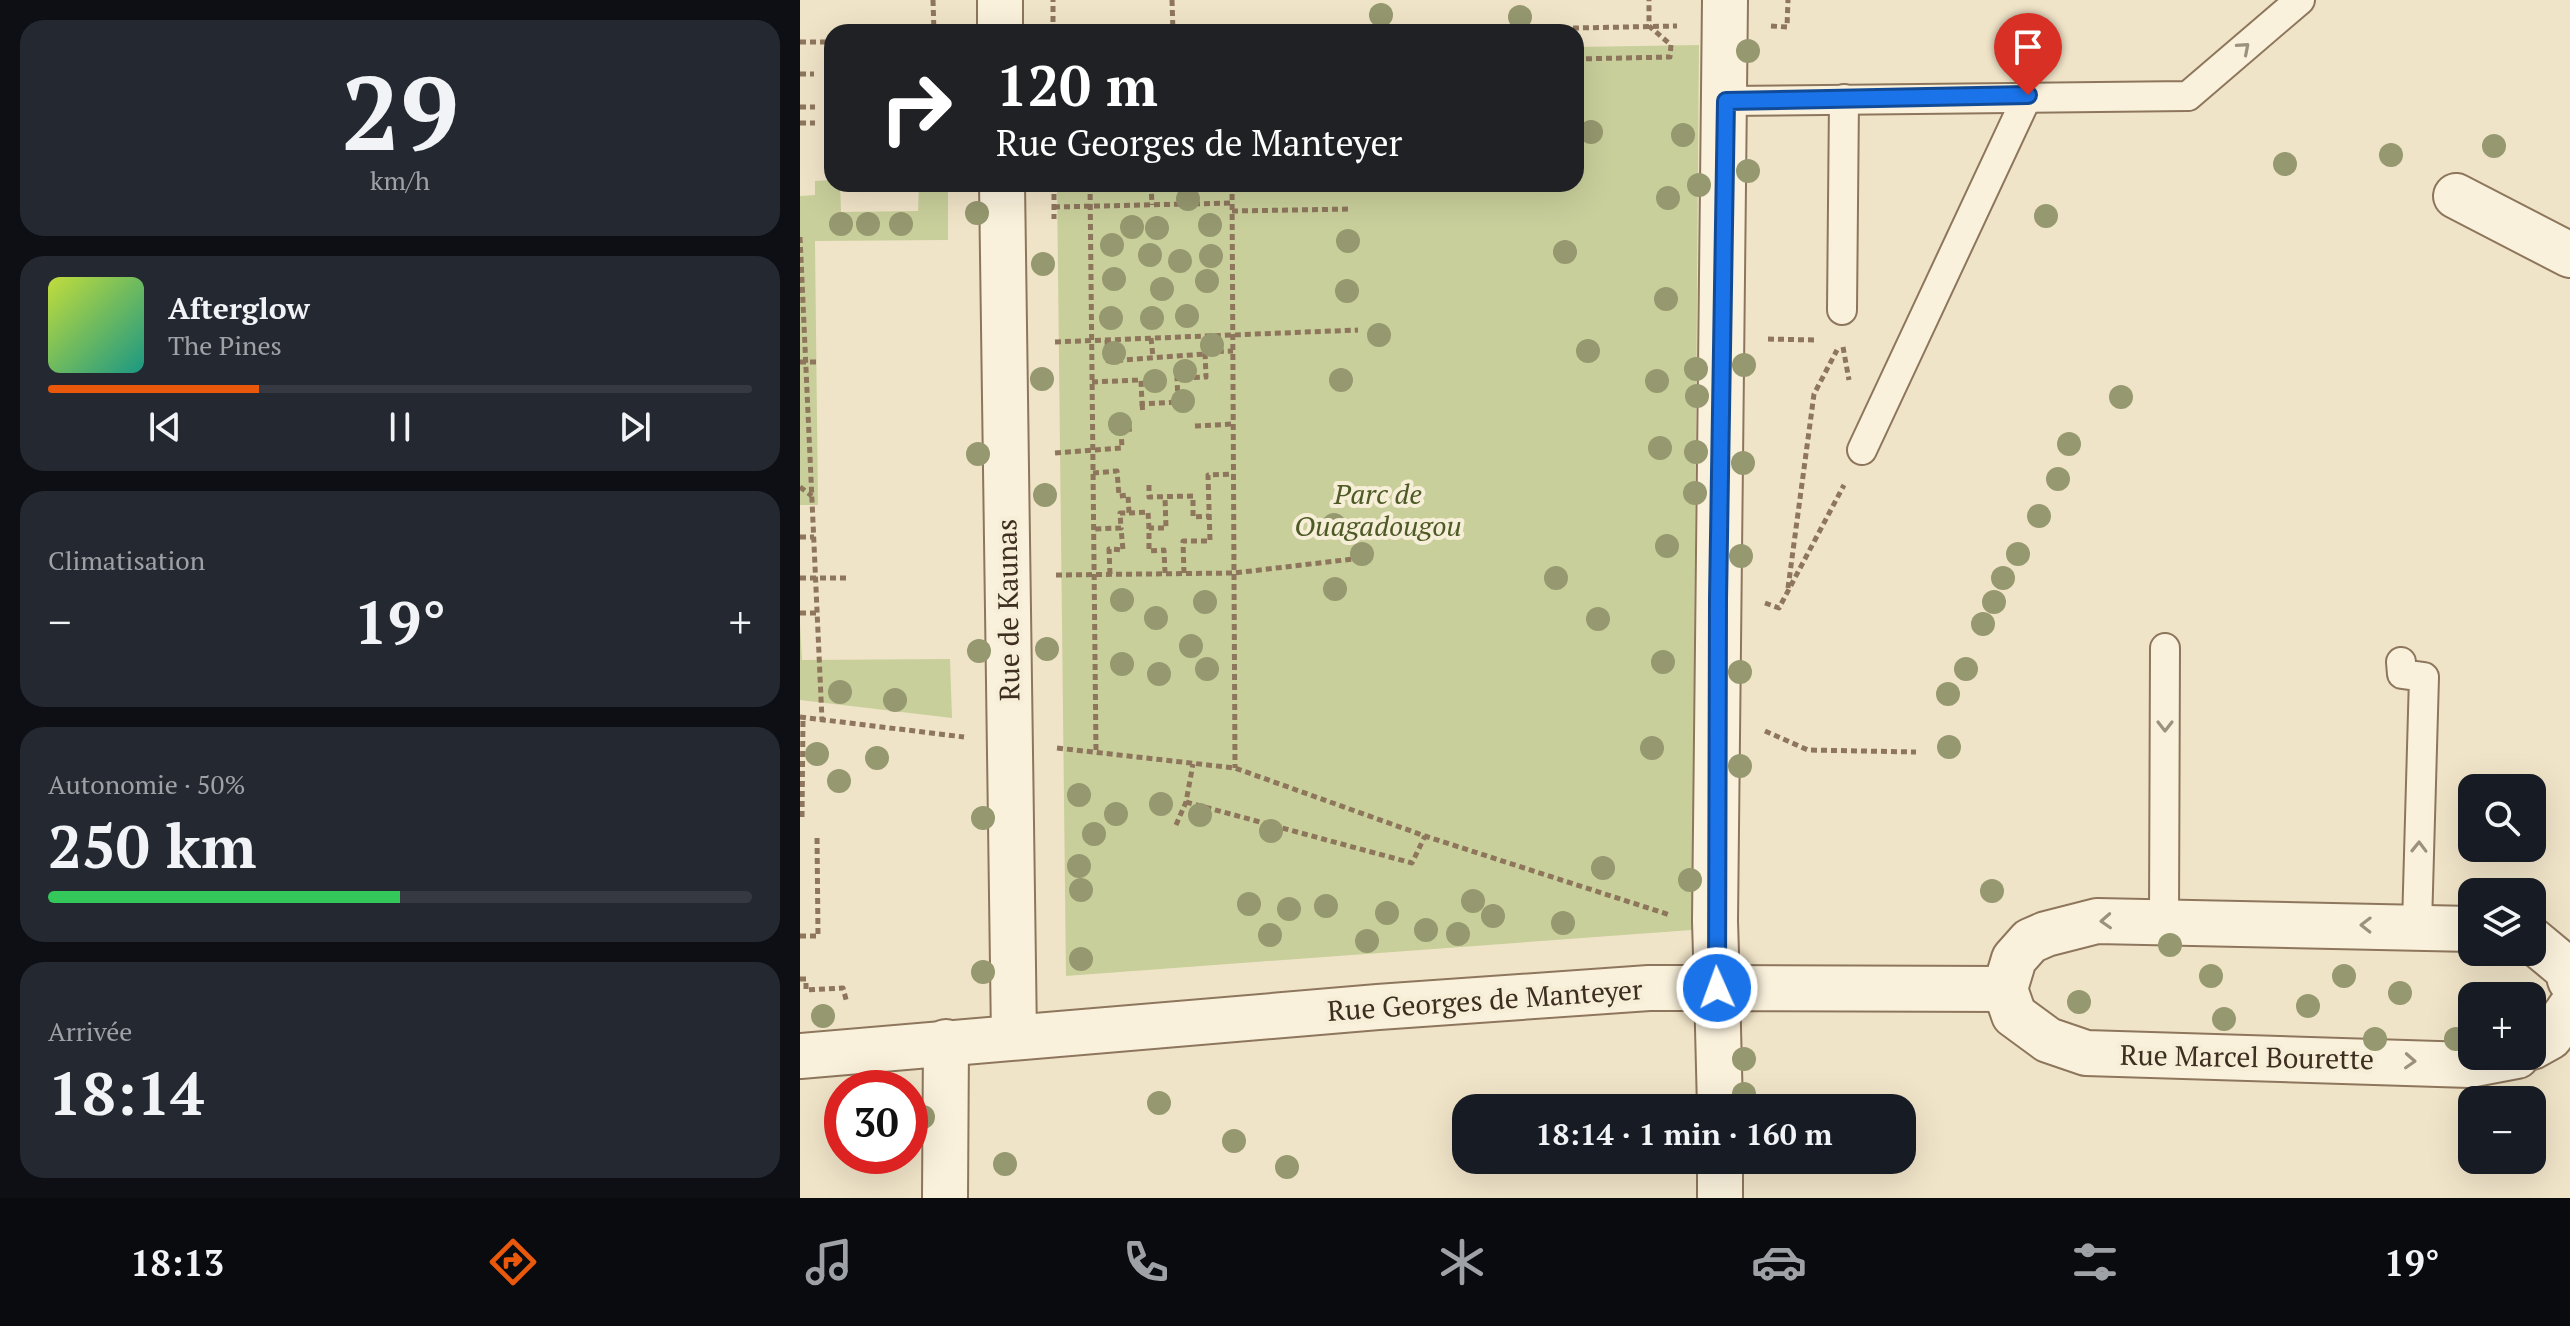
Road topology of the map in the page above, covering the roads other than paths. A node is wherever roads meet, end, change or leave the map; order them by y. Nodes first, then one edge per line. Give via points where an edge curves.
1 (1000, 0) edge
2 (1725, 0) edge
3 (2300, 0) edge
4 (1000, 24) edge
5 (2028, 95) junction
6 (1844, 99) junction
7 (1726, 101) junction
8 (1002, 192) edge
9 (2456, 196) dead end
10 (2570, 255) edge
11 (1842, 310) dead end
12 (1862, 450) road end
13 (2165, 648) dead end
14 (2401, 662) dead end
15 (2164, 921) junction
16 (2417, 925) junction
17 (2458, 928) edge
18 (2546, 951) edge
19 (2570, 980) edge
20 (1717, 988) junction
21 (2005, 989) junction
22 (2570, 1008) edge
23 (1014, 1037) junction
24 (2546, 1039) edge
25 (946, 1042) junction
26 (800, 1056) edge
27 (2458, 1065) edge
28 (1720, 1094) edge
29 (1720, 1174) edge
30 (945, 1198) edge
31 (1720, 1198) edge

1 - 4 street
2 - 7 street
5 -> 3 lane via 2188,96
5 - 6 lane
5 - 12 lane
6 - 7 lane
6 - 11 lane
7 - 20 street
8 - 23 street, Rue de Kaunas
9 - 10 street
13 -> 15 lane
16 -> 14 lane via 2424,677 2402,674
16 -> 15 street
15 -> 21 street via 2097,921 2046,934 2030,941 2014,959
16 - 17 street
18 - 19 street
20 - 21 street
20 - 23 street, Rue Georges de Manteyer via 1649,988
20 - 28 street
21 -> 27 street, Rue Marcel Bourette via 2014,1015 2048,1040 2086,1053
22 - 24 street
23 - 25 street, Rue Georges de Manteyer
25 - 26 street, Rue Georges de Manteyer
25 - 30 street
29 - 31 street

